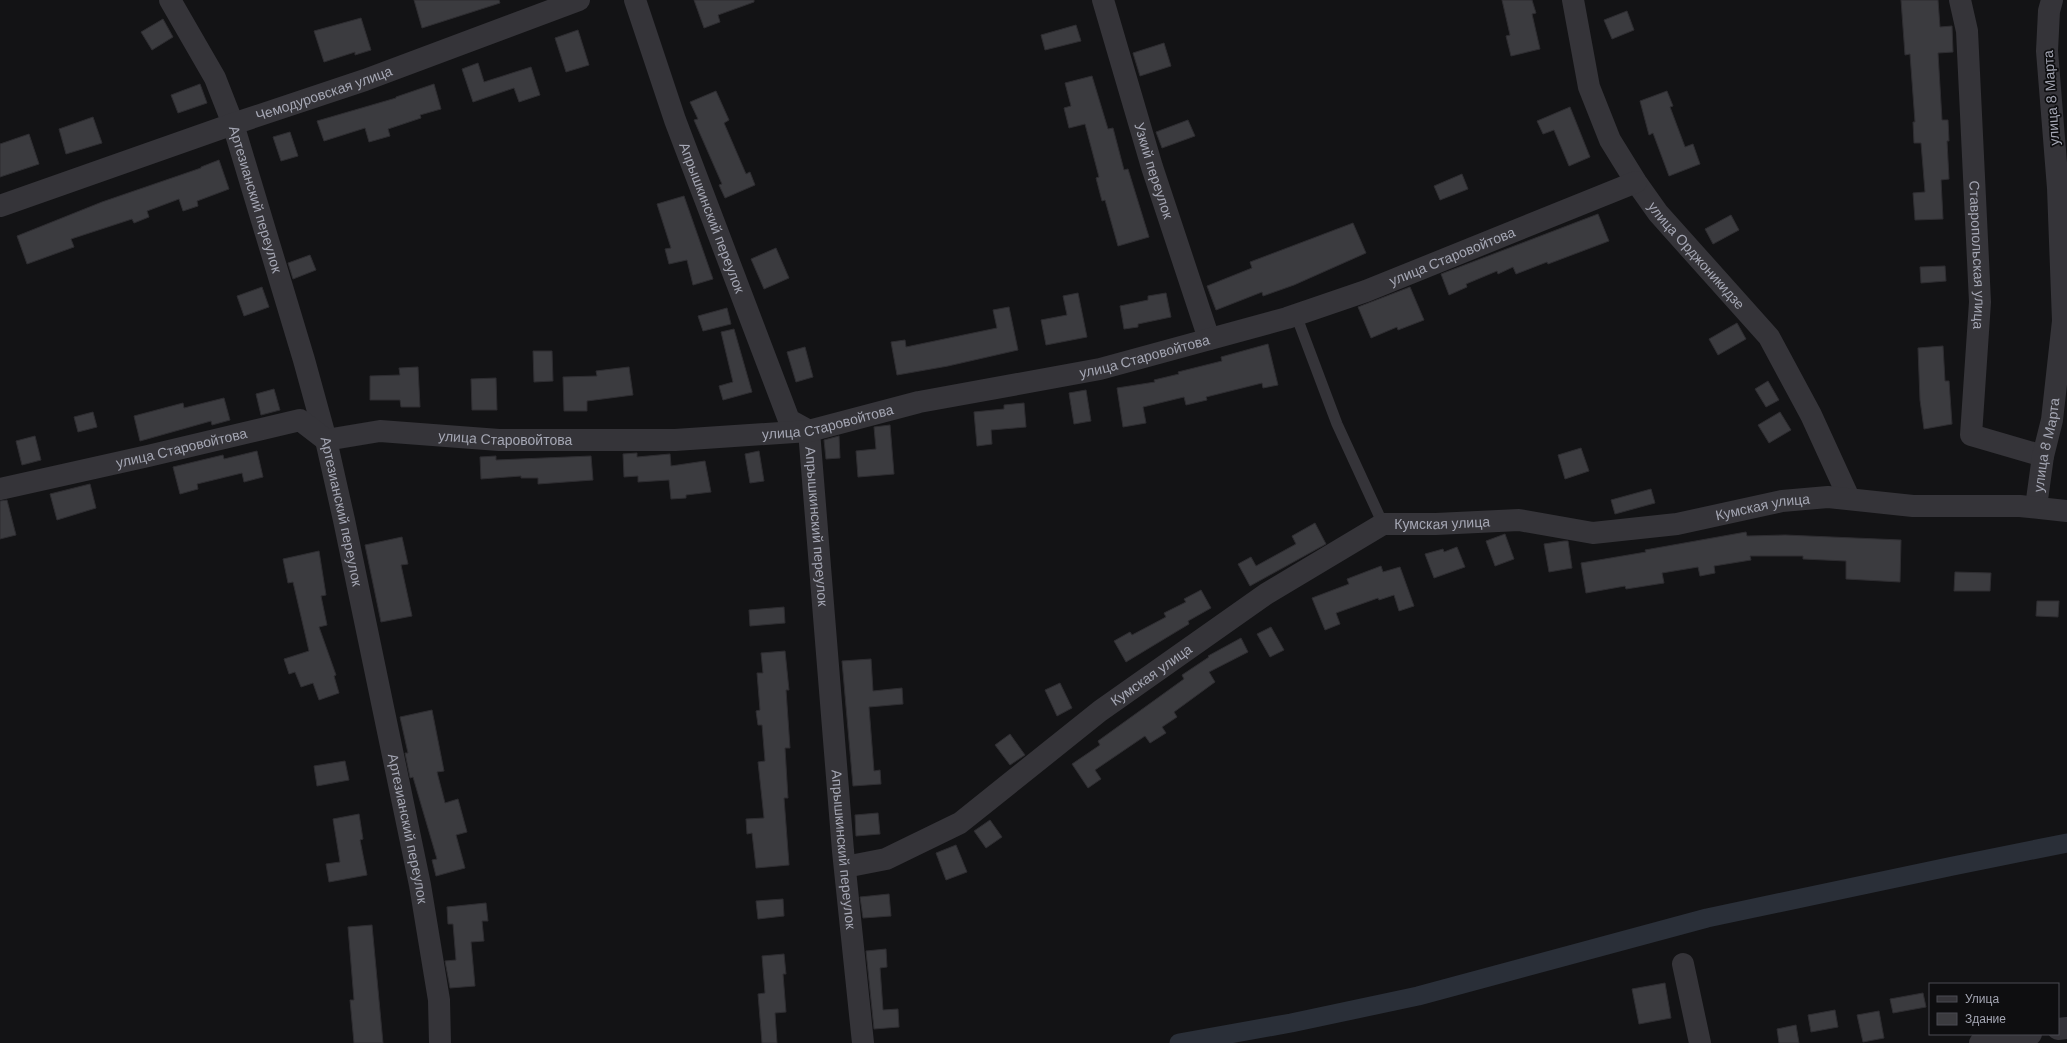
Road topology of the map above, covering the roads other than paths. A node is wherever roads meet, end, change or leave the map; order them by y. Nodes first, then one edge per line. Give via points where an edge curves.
1 (170, 0) edge
2 (579, 0) edge
3 (635, 0) edge
4 (1103, 0) edge
5 (1573, 0) edge
6 (1960, 0) edge
7 (2052, 0) edge
8 (233, 124) junction
9 (1636, 182) junction
10 (0, 206) edge
11 (1296, 315) junction
12 (1209, 339) junction
13 (809, 431) junction
14 (326, 440) junction
15 (2043, 456) junction
16 (0, 489) edge
17 (1849, 498) junction
18 (2036, 507) junction
19 (2067, 511) edge
20 (1383, 524) junction
21 (845, 867) junction
22 (1683, 964) dead end
23 (2025, 1035) edge
24 (440, 1043) edge
25 (863, 1043) edge
26 (1700, 1043) edge
27 (1980, 1043) edge

1 - 8 street, Артезианский переулок via 215,78
2 - 8 street, Чемодуровская улица via 365,80
3 - 13 street, Апрышкинский переулок via 675,120 789,420
4 - 12 street, Узкий переулок via 1152,167
5 - 9 street, улица Орджоникидзе via 1589,87 1610,140
6 - 15 street, Ставропольская улица via 1966,31 1980,302 1971,435
7 - 15 street, улица 8 Марта via 2047,51 2058,188 2063,321 2052,420
8 - 10 street, Чемодуровская улица
8 - 14 street, Артезианский переулок
9 - 11 street, улица Старовойтова via 1366,291
9 - 17 street, улица Орджоникидзе via 1658,213 1769,337 1811,415
11 - 12 street, улица Старовойтова
11 - 20 lane via 1337,424
12 - 13 street, улица Старовойтова via 1100,369 919,402
13 - 14 street, улица Старовойтова via 675,440 499,440 380,431
13 - 21 street, Апрышкинский переулок
14 - 16 street, улица Старовойтова via 300,420
14 - 24 street, Артезианский переулок via 420,885 439,1000
15 - 18 street, улица 8 Марта
17 - 18 street, Кумская улица via 1913,506
17 - 20 street, Кумская улица via 1782,501 1677,524 1593,533 1519,520
18 - 19 street, Кумская улица
20 - 21 street, Кумская улица via 1259,598 1100,711 960,823 886,859
21 - 25 street, Апрышкинский переулок
22 - 26 street
23 - 27 street

